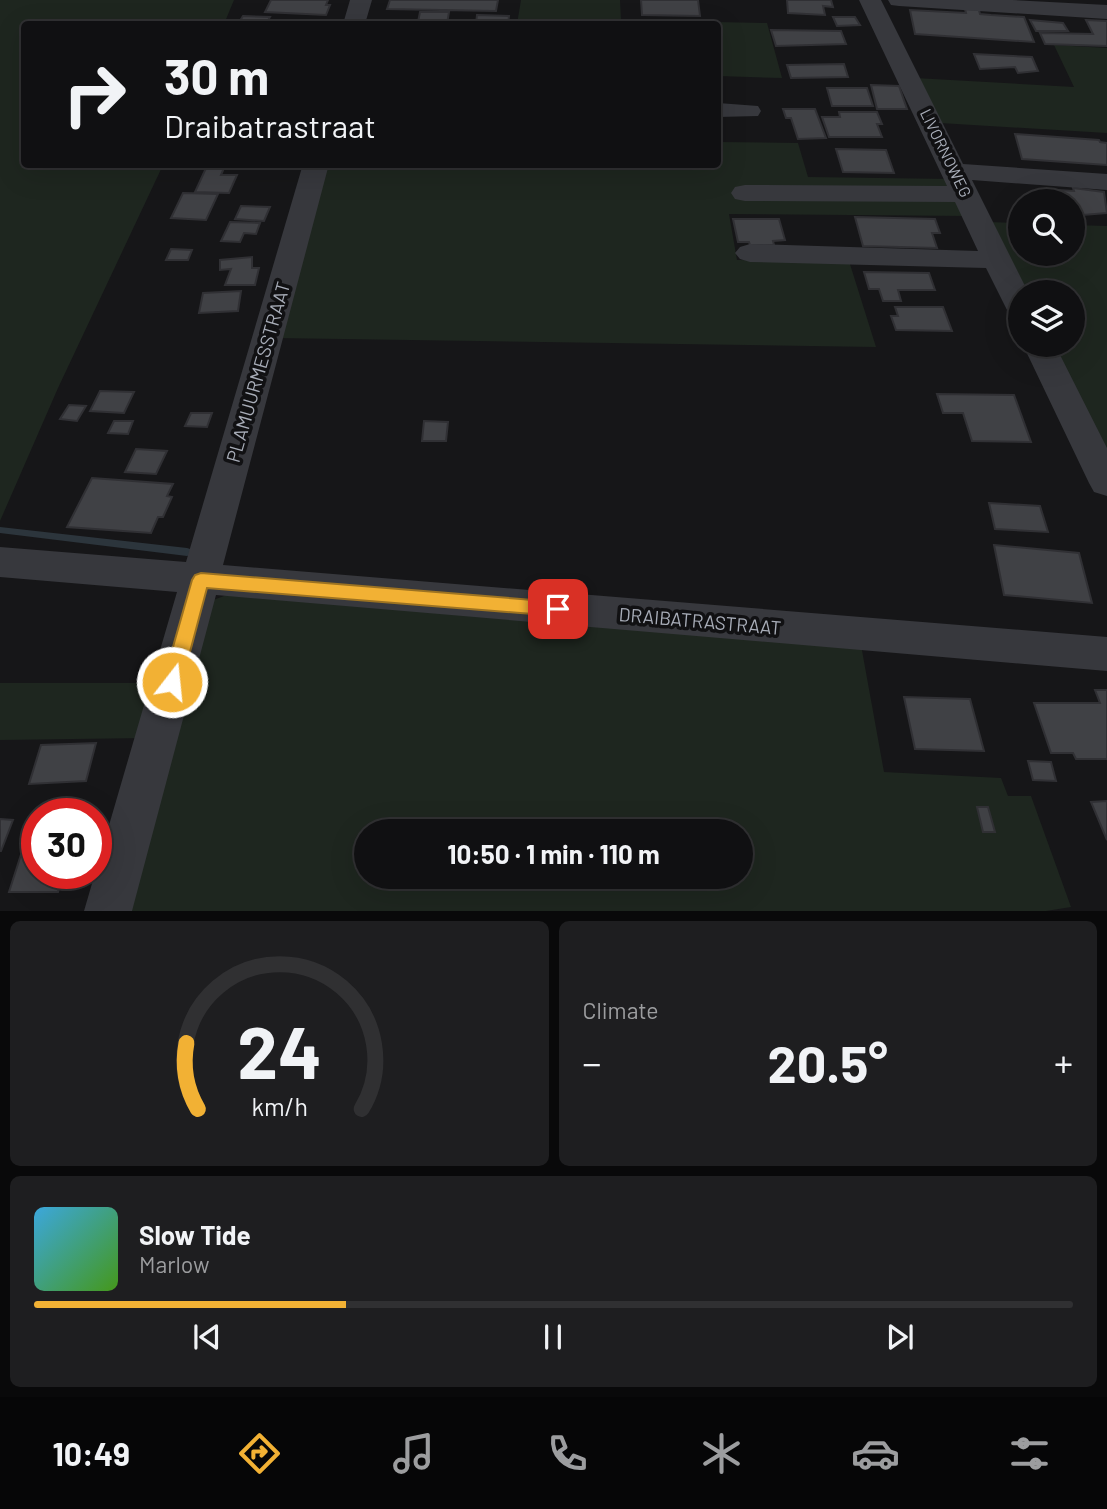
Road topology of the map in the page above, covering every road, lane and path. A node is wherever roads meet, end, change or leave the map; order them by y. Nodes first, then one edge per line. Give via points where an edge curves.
1 (361, 0) edge
2 (870, 0) edge
3 (899, 0) edge
4 (1107, 12) edge
5 (356, 21) edge
6 (721, 110) edge
7 (749, 111) dead end
8 (315, 168) edge
9 (1107, 182) edge
10 (960, 183) junction
11 (745, 193) dead end
12 (750, 253) dead end
13 (997, 260) junction
14 (1008, 282) edge
15 (1045, 357) edge
16 (1107, 483) edge
17 (0, 562) edge
18 (201, 580) junction
19 (1107, 654) edge
20 (108, 911) edge

1 - 5 street
2 - 10 street, LIVORNOWEG
3 - 4 street
6 - 7 street
8 - 18 street, PLAMUURMESSTRAAT
9 - 10 street
10 - 11 street
10 - 13 street, LIVORNOWEG
12 - 13 street
13 - 14 street, LIVORNOWEG
15 - 16 street
17 - 18 street, DRAIBATRASTRAAT
18 - 19 street, DRAIBATRASTRAAT
18 - 20 street, PLAMUURMESSTRAAT

